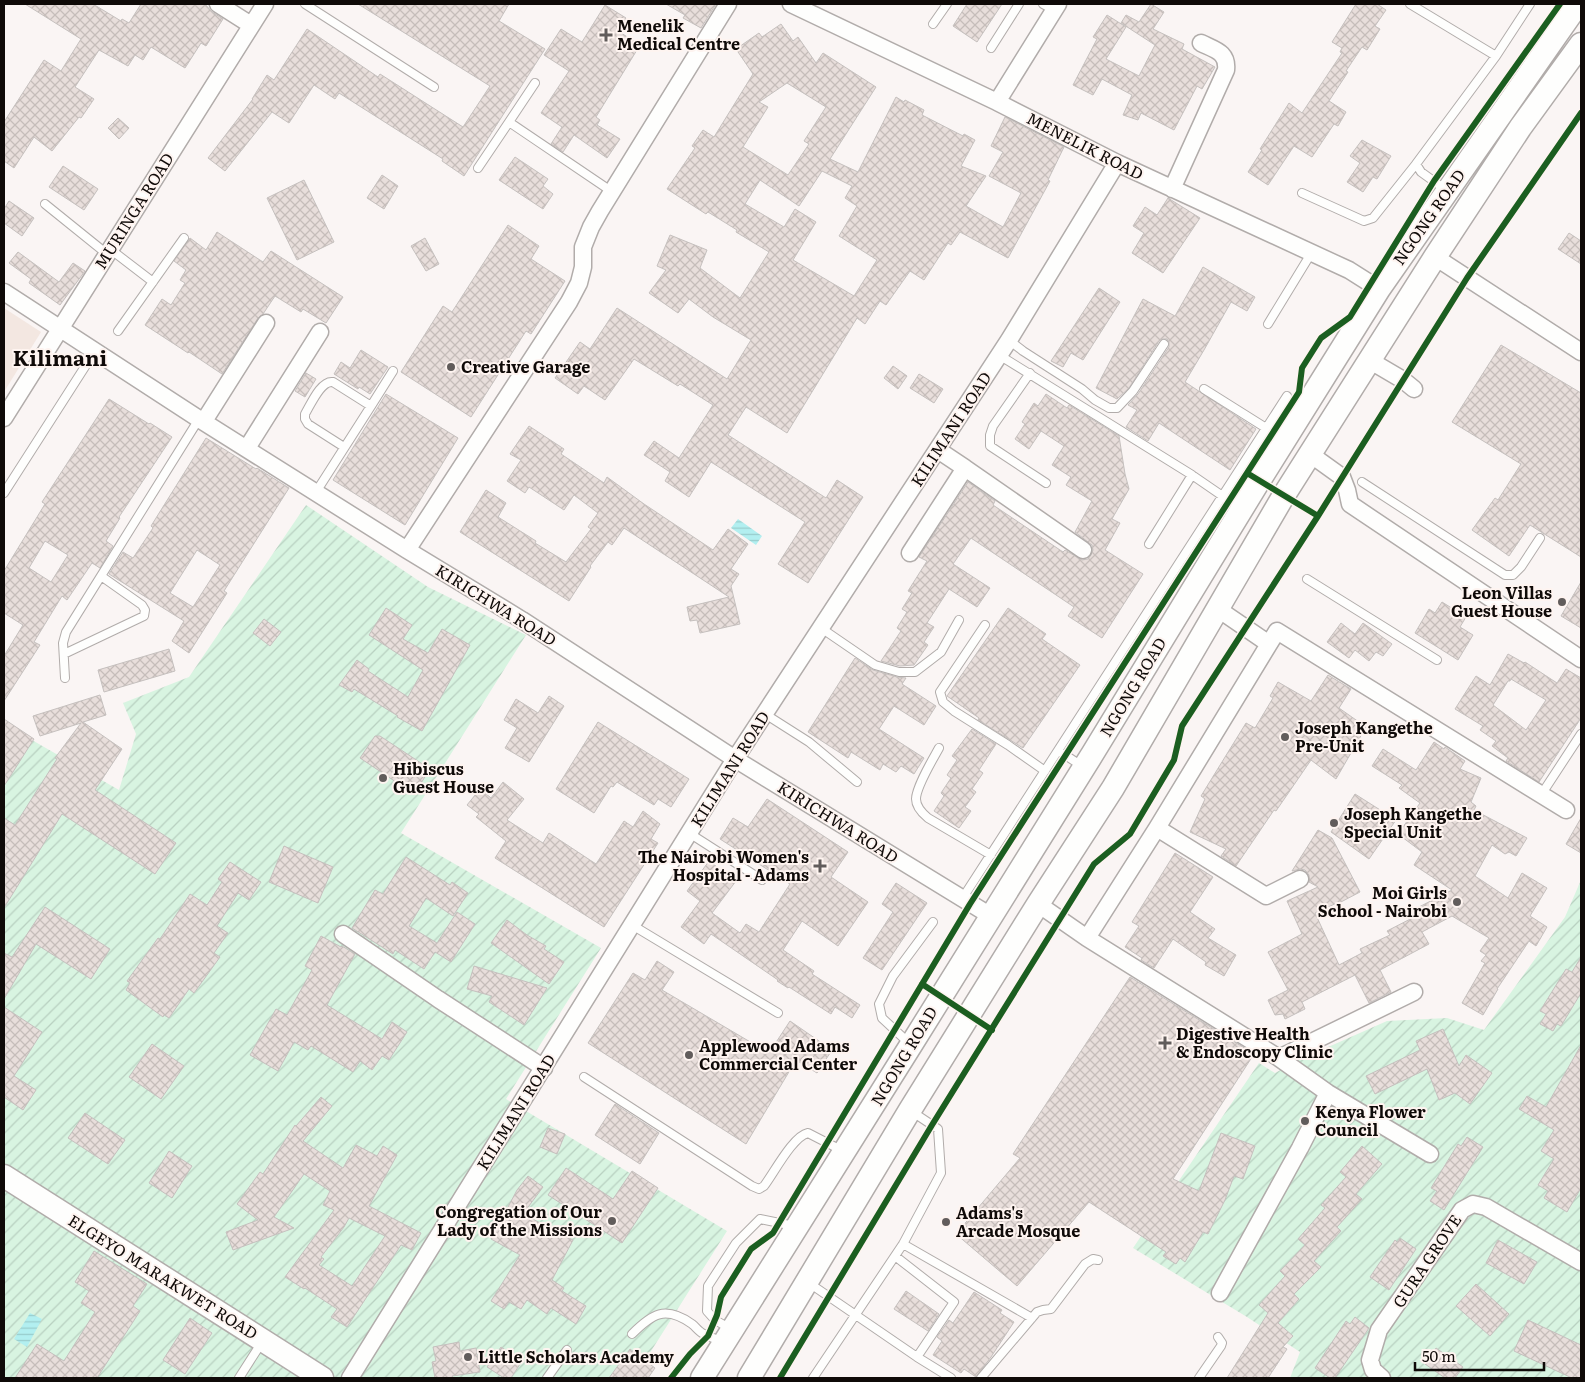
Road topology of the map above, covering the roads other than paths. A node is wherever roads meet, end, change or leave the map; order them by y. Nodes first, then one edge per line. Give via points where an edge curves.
1 (218, 4) edge
2 (265, 4) edge
3 (305, 4) edge
4 (728, 4) edge
5 (792, 4) edge
6 (947, 4) edge
7 (1019, 4) edge
8 (1410, 4) edge
9 (1578, 4) edge
10 (1527, 5) edge
11 (1052, 6) edge
12 (933, 24) dead end
13 (251, 25) junction
14 (1201, 43) dead end
15 (1581, 44) edge
16 (991, 48) dead end
17 (1496, 56) junction
18 (535, 83) dead end
19 (434, 87) dead end
20 (997, 102) junction
21 (509, 122) junction
22 (1116, 163) junction
23 (1416, 164) junction
24 (478, 168) dead end
25 (1172, 189) junction
26 (611, 191) junction
27 (1448, 191) junction
28 (1302, 193) dead end
29 (45, 204) dead end
30 (184, 238) dead end
31 (109, 252) junction
32 (1312, 252) junction
33 (1435, 257) junction
34 (1393, 269) junction
35 (153, 282) junction
36 (1417, 284) junction
37 (1380, 289) junction
38 (4, 292) edge
39 (266, 323) dead end
40 (1268, 324) dead end
41 (60, 329) junction
42 (118, 331) dead end
43 (320, 332) dead end
44 (1009, 340) junction
45 (1164, 344) dead end
46 (94, 351) junction
47 (1581, 352) edge
48 (1000, 354) junction
49 (1369, 360) junction
50 (393, 371) dead end
51 (1030, 373) junction
52 (1204, 389) dead end
53 (1414, 389) dead end
54 (1287, 396) dead end
55 (370, 406) junction
56 (4, 418) edge
57 (202, 420) junction
58 (1266, 428) junction
59 (344, 447) junction
60 (247, 448) junction
61 (938, 450) junction
62 (1310, 454) junction
63 (965, 468) junction
64 (1192, 476) junction
65 (1362, 482) dead end
66 (1046, 483) dead end
67 (316, 492) junction
68 (4, 493) edge
69 (1222, 496) junction
70 (1241, 509) junction
71 (1540, 538) dead end
72 (1149, 544) dead end
73 (407, 550) junction
74 (1083, 550) dead end
75 (910, 553) dead end
76 (101, 576) junction
77 (1307, 579) dead end
78 (1218, 609) junction
79 (959, 620) dead end
80 (985, 625) dead end
81 (821, 628) junction
82 (1269, 644) junction
83 (64, 654) junction
84 (1581, 658) edge
85 (1437, 660) dead end
86 (65, 678) dead end
87 (765, 714) junction
88 (1581, 734) edge
89 (939, 748) dead end
90 (1059, 751) junction
91 (735, 758) junction
92 (1084, 767) junction
93 (1045, 771) junction
94 (857, 782) dead end
95 (1541, 795) junction
96 (1566, 810) dead end
97 (1157, 828) junction
98 (689, 833) junction
99 (992, 855) junction
100 (1300, 879) dead end
101 (762, 880) dead end
102 (962, 899) junction
103 (1038, 904) junction
104 (991, 916) junction
105 (933, 922) dead end
106 (632, 925) junction
107 (343, 934) dead end
108 (1086, 938) junction
109 (1414, 992) dead end
110 (778, 1013) dead end
111 (911, 1045) junction
112 (1279, 1058) junction
113 (544, 1068) junction
114 (584, 1077) dead end
115 (1328, 1092) junction
116 (910, 1110) junction
117 (845, 1152) junction
118 (1430, 1154) dead end
119 (4, 1176) edge
120 (798, 1227) junction
121 (903, 1244) junction
122 (895, 1256) junction
123 (1098, 1260) dead end
124 (1581, 1262) edge
125 (807, 1282) junction
126 (1220, 1293) dead end
127 (855, 1316) junction
128 (1032, 1318) junction
129 (632, 1334) dead end
130 (729, 1337) junction
131 (1218, 1337) dead end
132 (263, 1341) junction
133 (567, 1350) dead end
134 (918, 1357) junction
135 (240, 1378) edge
136 (322, 1378) edge
137 (350, 1378) edge
138 (547, 1378) edge
139 (702, 1378) edge
140 (749, 1378) edge
141 (813, 1378) edge
142 (951, 1378) edge
143 (981, 1378) edge
144 (1199, 1378) edge
145 (1382, 1378) edge

1 - 13 street
2 - 13 street, MURINGA ROAD
3 - 19 lane
4 - 26 street
5 - 20 street, MENELIK ROAD
6 - 12 lane
7 - 16 lane
8 - 17 lane
9 - 27 main road, NGONG ROAD
10 - 17 lane
11 - 20 street
13 - 31 street, MURINGA ROAD
14 - 25 street via 1223,54 1226,70
15 - 33 main road, NGONG ROAD via 1520,128
17 - 23 lane
18 - 21 lane
20 - 22 street, MENELIK ROAD
21 - 24 lane
21 - 26 lane
22 - 25 street, MENELIK ROAD
22 - 44 street, KILIMANI ROAD
23 - 27 lane via 1420,172
23 - 28 lane via 1373,218 1364,221
25 - 32 street, MENELIK ROAD
26 - 73 street via 583,247 579,283 569,302
27 - 34 main road, NGONG ROAD
29 - 31 lane
30 - 35 lane
31 - 35 lane
31 - 41 street, MURINGA ROAD
32 - 37 street, MENELIK ROAD
32 - 40 lane
33 - 36 main road, NGONG ROAD
33 - 47 street
34 - 36 main road
34 - 37 main road, NGONG ROAD
35 - 42 lane
36 - 49 main road, NGONG ROAD
37 - 70 main road, NGONG ROAD
38 - 41 street, KIRICHWA ROAD
39 - 57 street
41 - 46 street, KIRICHWA ROAD
41 - 56 street, MURINGA ROAD
43 - 60 street
44 - 45 lane via 1109,408 1117,408 1133,391
44 - 48 street, KILIMANI ROAD
46 - 57 street, KIRICHWA ROAD
46 - 68 lane
48 - 51 lane
48 - 61 street, KILIMANI ROAD
49 - 53 street
49 - 62 main road, NGONG ROAD
50 - 55 lane
51 - 64 lane
51 - 66 lane via 993,426 990,446
52 - 58 lane
54 - 58 lane
55 - 59 lane
55 - 59 lane via 333,382 323,384 305,414 305,420
57 - 60 street, KIRICHWA ROAD
57 - 76 lane
58 - 69 lane
59 - 67 lane
60 - 67 street, KIRICHWA ROAD
61 - 63 street
61 - 81 street, KILIMANI ROAD
62 - 78 main road, NGONG ROAD
62 - 84 street via 1342,477 1350,504
63 - 74 street
63 - 75 street
64 - 69 lane
64 - 72 lane
65 - 71 lane via 1505,575 1513,575 1521,567
67 - 73 street, KIRICHWA ROAD
69 - 70 lane
69 - 90 lane
70 - 92 main road, NGONG ROAD
73 - 91 street, KIRICHWA ROAD
76 - 83 lane via 66,632
76 - 83 lane via 142,605 144,616
77 - 85 lane
78 - 82 street
78 - 103 main road, NGONG ROAD via 1113,788
79 - 81 lane via 942,652 915,672 899,672 875,665
80 - 93 lane via 940,692 943,702
81 - 87 street, KILIMANI ROAD
82 - 95 street via 1277,631
82 - 97 street
83 - 86 lane
87 - 91 street, KILIMANI ROAD
87 - 94 lane via 810,742
88 - 95 lane
89 - 99 lane via 917,792 918,807 928,818
90 - 92 lane
90 - 93 lane
91 - 98 street, KILIMANI ROAD
91 - 102 street, KIRICHWA ROAD
92 - 104 main road, NGONG ROAD
93 - 99 lane
95 - 96 street
97 - 100 street via 1266,896
97 - 108 street
98 - 101 lane
98 - 106 street, KILIMANI ROAD
99 - 102 lane
102 - 104 street, KIRICHWA ROAD
103 - 108 street
103 - 116 main road, NGONG ROAD
104 - 111 main road, NGONG ROAD
105 - 111 lane via 893,976 879,1004 882,1018
106 - 110 lane
106 - 113 street, KILIMANI ROAD
107 - 113 street
108 - 112 street
109 - 112 street
111 - 117 main road, NGONG ROAD
112 - 115 street
113 - 137 street, KILIMANI ROAD
114 - 117 lane via 759,1189 803,1134 808,1133
115 - 118 street
115 - 126 street
116 - 121 lane via 938,1129 941,1173
116 - 125 main road, NGONG ROAD
117 - 120 main road, NGONG ROAD
119 - 132 main road, ELGEYO MARAKWET ROAD
120 - 130 main road, NGONG ROAD
120 - 130 lane via 760,1219 736,1244 708,1286 707,1311
121 - 122 lane
121 - 128 lane
122 - 127 lane
122 - 134 lane via 954,1302
123 - 128 lane via 1093,1258 1086,1264 1051,1309 1036,1312
124 - 145 street, GURA GROVE via 1486,1207 1473,1204 1462,1210 1379,1330 1370,1360
125 - 127 lane
125 - 140 main road, NGONG ROAD
127 - 134 lane
127 - 141 lane
128 - 143 lane
129 - 130 lane via 646,1319 664,1312 678,1316 703,1334
130 - 139 main road, NGONG ROAD
131 - 144 lane via 1221,1346
132 - 135 lane
132 - 136 main road, ELGEYO MARAKWET ROAD
133 - 138 lane
134 - 142 lane

